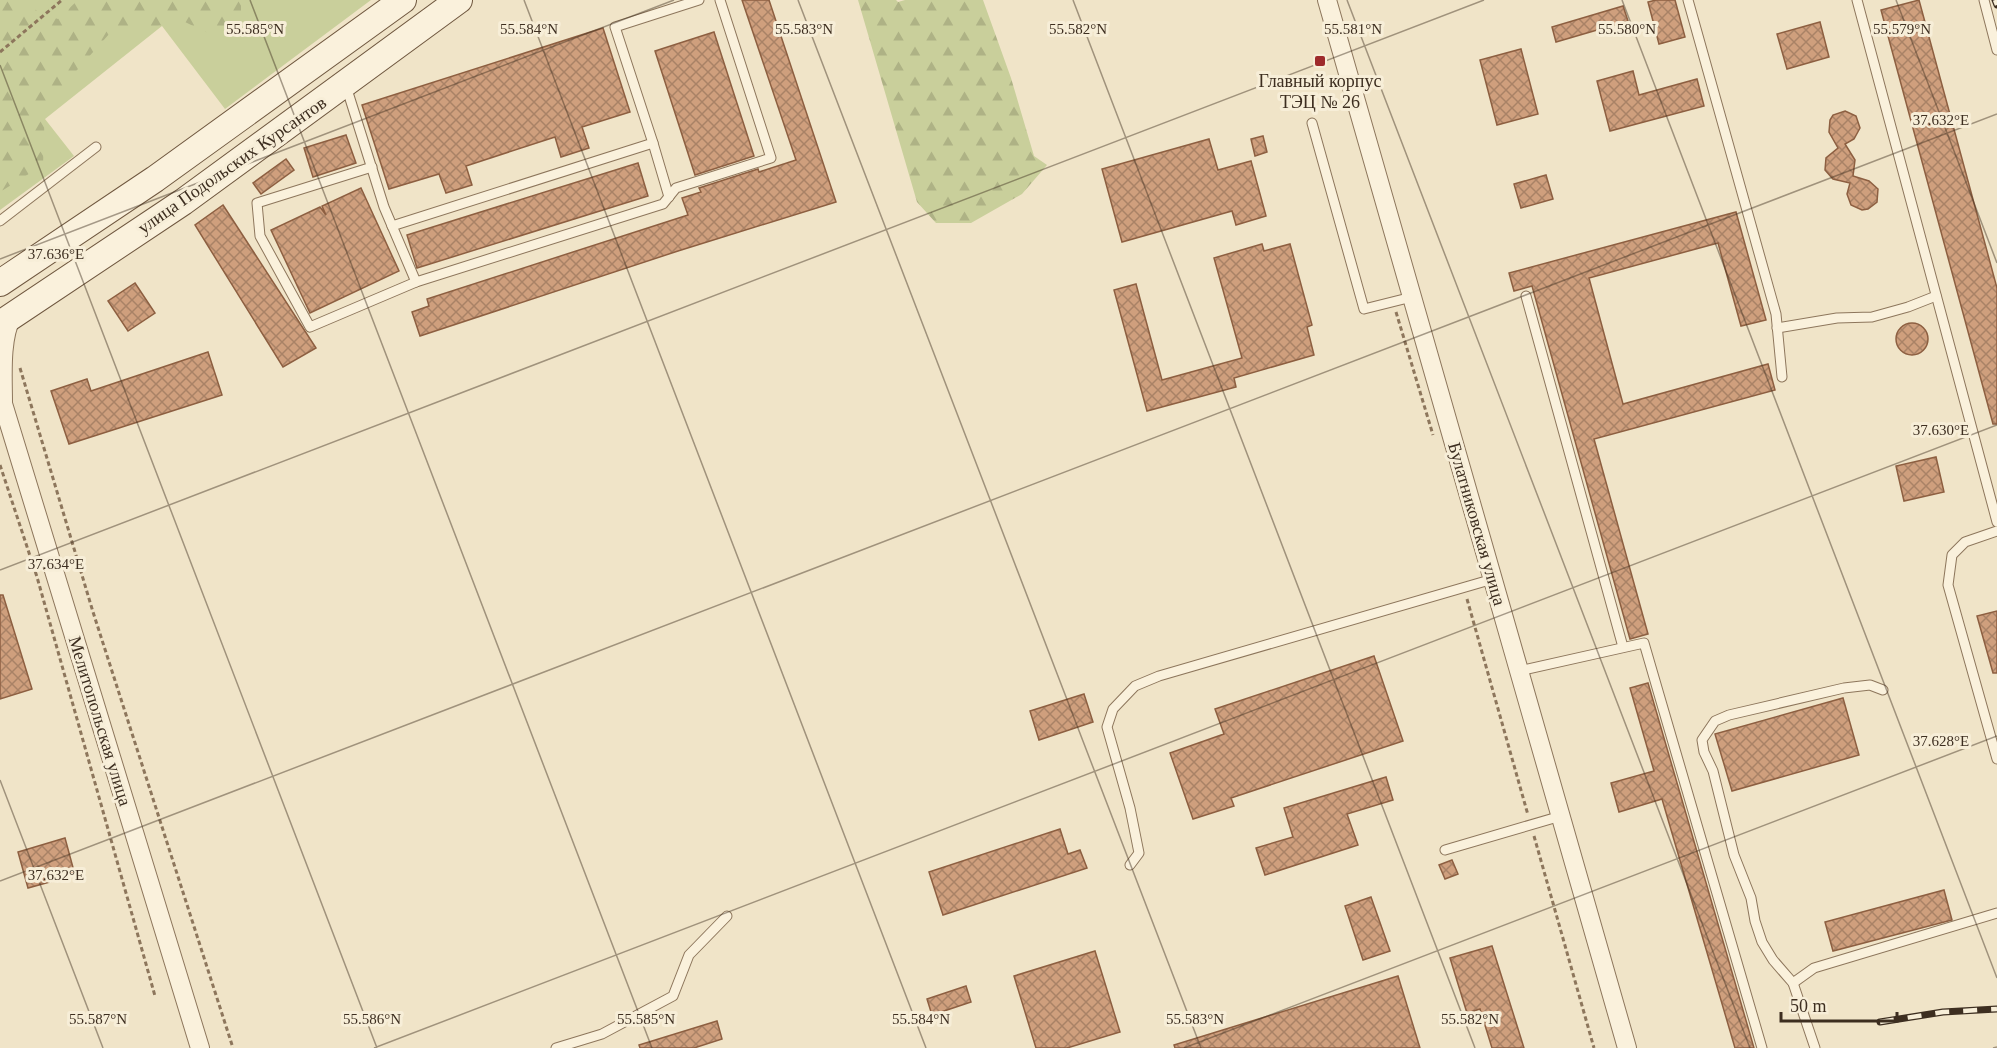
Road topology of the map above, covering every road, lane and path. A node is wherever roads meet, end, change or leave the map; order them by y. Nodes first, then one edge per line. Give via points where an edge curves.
1 (62, 0) edge
2 (403, 0) edge
3 (459, 0) edge
4 (699, 0) edge
5 (720, 0) edge
6 (1327, 0) edge
7 (1688, 0) edge
8 (1857, 0) edge
9 (1984, 0) edge
10 (1995, 34) edge
11 (1997, 50) edge
12 (0, 52) edge
13 (346, 84) junction
14 (1312, 123) dead end
15 (653, 143) junction
16 (96, 147) dead end
17 (372, 167) junction
18 (669, 197) junction
19 (0, 221) edge
20 (392, 225) junction
21 (416, 282) junction
22 (0, 284) edge
23 (1526, 296) dead end
24 (1936, 296) junction
25 (1412, 297) junction
26 (6, 320) edge
27 (1777, 328) junction
28 (19, 365) dead end
29 (1782, 377) dead end
30 (1, 399) edge
31 (0, 465) edge
32 (1997, 522) edge
33 (1997, 531) edge
34 (1493, 579) junction
35 (1623, 647) junction
36 (1519, 671) junction
37 (1883, 690) dead end
38 (1997, 759) edge
39 (1561, 816) junction
40 (1445, 850) dead end
41 (1130, 865) dead end
42 (1997, 913) edge
43 (727, 916) dead end
44 (1793, 984) junction
45 (155, 996) dead end
46 (200, 1048) edge
47 (233, 1048) edge
48 (556, 1048) edge
49 (1627, 1048) edge
50 (1762, 1048) edge
51 (1815, 1048) edge

1 - 12 path
2 - 22 main road, улица Подольских Курсантов via 155,179
3 - 13 main road, улица Подольских Курсантов
4 - 15 lane via 615,27
5 - 18 lane via 771,158 676,188
6 - 25 street, Булатниковская улица
7 - 27 lane
8 - 24 lane
9 - 10 lane
10 - 11 lane
13 - 17 lane
13 - 26 main road, улица Подольских Курсантов via 183,202
14 - 25 lane via 1364,309
15 - 18 lane
15 - 20 lane
16 - 19 lane
17 - 20 lane
17 - 21 lane via 257,202 260,236 310,327
18 - 21 lane via 663,204
20 - 21 lane
23 - 35 lane
24 - 27 lane via 1872,317 1837,318
24 - 32 lane
25 - 34 street, Булатниковская улица
26 - 30 street, Мелитопольская улица
27 - 29 lane
28 - 47 path via 93,612
30 - 46 street, Мелитопольская улица
31 - 45 path via 37,577
33 - 38 lane via 1965,542 1952,555 1948,585
34 - 36 street, Булатниковская улица
34 - 41 lane via 1135,686 1113,709 1107,727 1140,853
35 - 36 lane
35 - 50 lane via 1644,642
36 - 39 street, Булатниковская улица
37 - 44 lane via 1870,685 1844,688 1729,715 1715,722 1702,741 1762,942
39 - 40 lane
39 - 49 street, Булатниковская улица
42 - 44 lane via 1814,968
43 - 48 lane via 689,955 674,996 602,1034
44 - 51 lane

